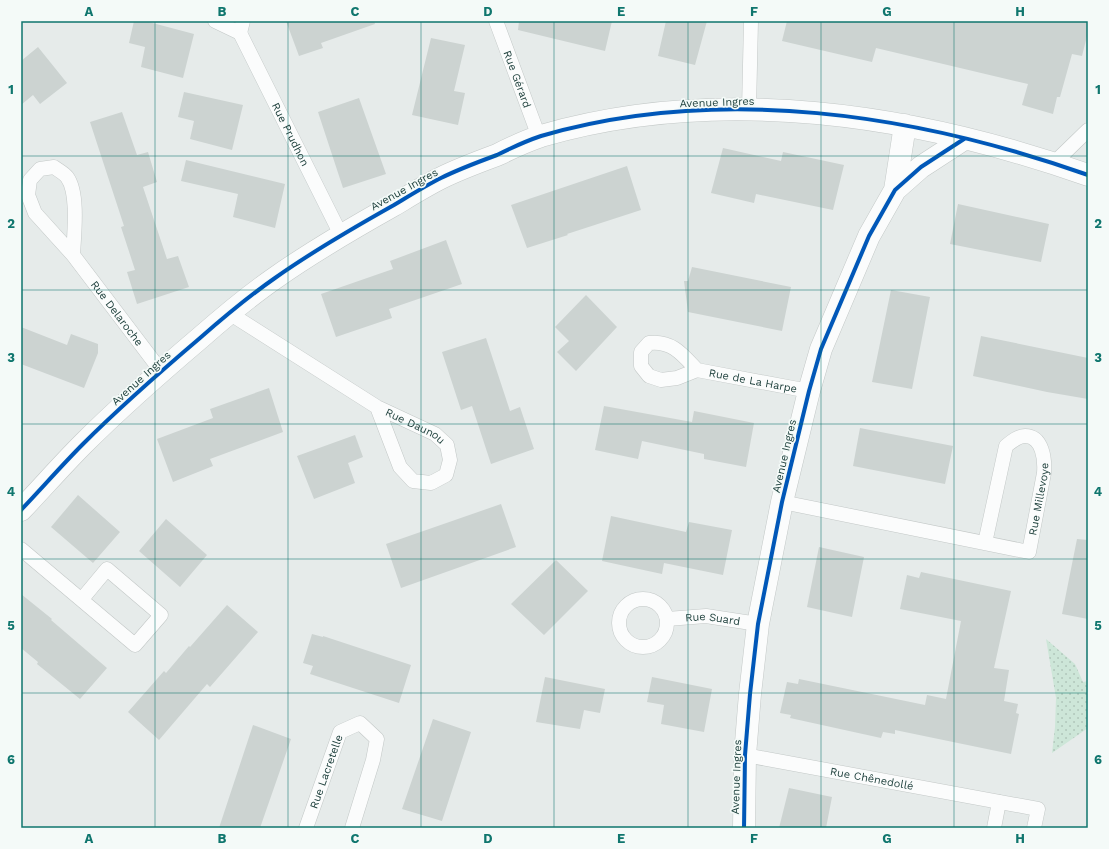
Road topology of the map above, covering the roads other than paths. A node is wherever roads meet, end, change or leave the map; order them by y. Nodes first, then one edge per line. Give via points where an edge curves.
1 (215, 21) edge
2 (496, 21) edge
3 (750, 21) edge
4 (241, 27) edge
5 (749, 109) junction
6 (905, 125) junction
7 (1088, 130) edge
8 (539, 137) junction
9 (964, 138) junction
10 (1054, 163) junction
11 (1088, 175) edge
12 (895, 190) junction
13 (340, 235) junction
14 (73, 255) junction
15 (229, 313) junction
16 (697, 370) dead end
17 (161, 371) junction
18 (809, 391) junction
19 (377, 408) junction
20 (782, 502) junction
21 (21, 510) edge
22 (985, 543) junction
23 (21, 549) edge
24 (82, 599) junction
25 (667, 619) dead end
26 (758, 624) junction
27 (745, 755) junction
28 (999, 802) junction
29 (306, 828) edge
30 (352, 828) edge
31 (744, 828) edge
32 (994, 828) edge
33 (1034, 828) edge

1 - 4 lane, Rue Prudhon
2 - 8 lane, Rue Gérard
3 - 5 lane
4 - 13 lane, Rue Prudhon
5 - 6 street, Avenue Ingres via 843,116
5 - 8 street, Avenue Ingres via 642,116
6 - 9 street, Avenue Ingres
6 - 12 street, Avenue Ingres
7 - 10 lane
8 - 13 street, Avenue Ingres via 441,178
9 - 10 street, Avenue Ingres
9 - 12 street, Avenue Ingres via 921,167
10 - 11 street, Avenue Ingres
12 - 18 street, Avenue Ingres via 869,236 847,285 821,350
13 - 15 street, Avenue Ingres via 274,278
14 - 14 lane, Rue Delaroche via 73,192 66,177 54,167 40,169 30,180 28,195 35,212
14 - 17 lane, Rue Delaroche
15 - 17 street, Avenue Ingres
15 - 19 lane, Rue Daunou
16 - 18 lane, Rue de La Harpe
17 - 21 street, Avenue Ingres via 83,443
18 - 20 street, Avenue Ingres
19 - 19 lane, Rue Daunou via 436,434 447,445 450,460 446,475 431,482 413,481 400,467
20 - 22 lane, Rue Millevoye
20 - 26 street, Avenue Ingres
22 - 22 lane, Rue Millevoye via 1006,446 1018,438 1032,438 1043,452 1045,461 1029,552
23 - 24 lane
24 - 24 lane via 107,569 161,615 135,645
25 - 26 lane, Rue Suard via 706,616
26 - 27 street, Avenue Ingres
27 - 28 lane, Rue Chênedollé
27 - 31 street, Avenue Ingres
28 - 32 lane
28 - 33 lane, Rue Chênedollé via 1038,809
29 - 30 lane, Rue Lacretelle via 340,732 360,723 377,740

